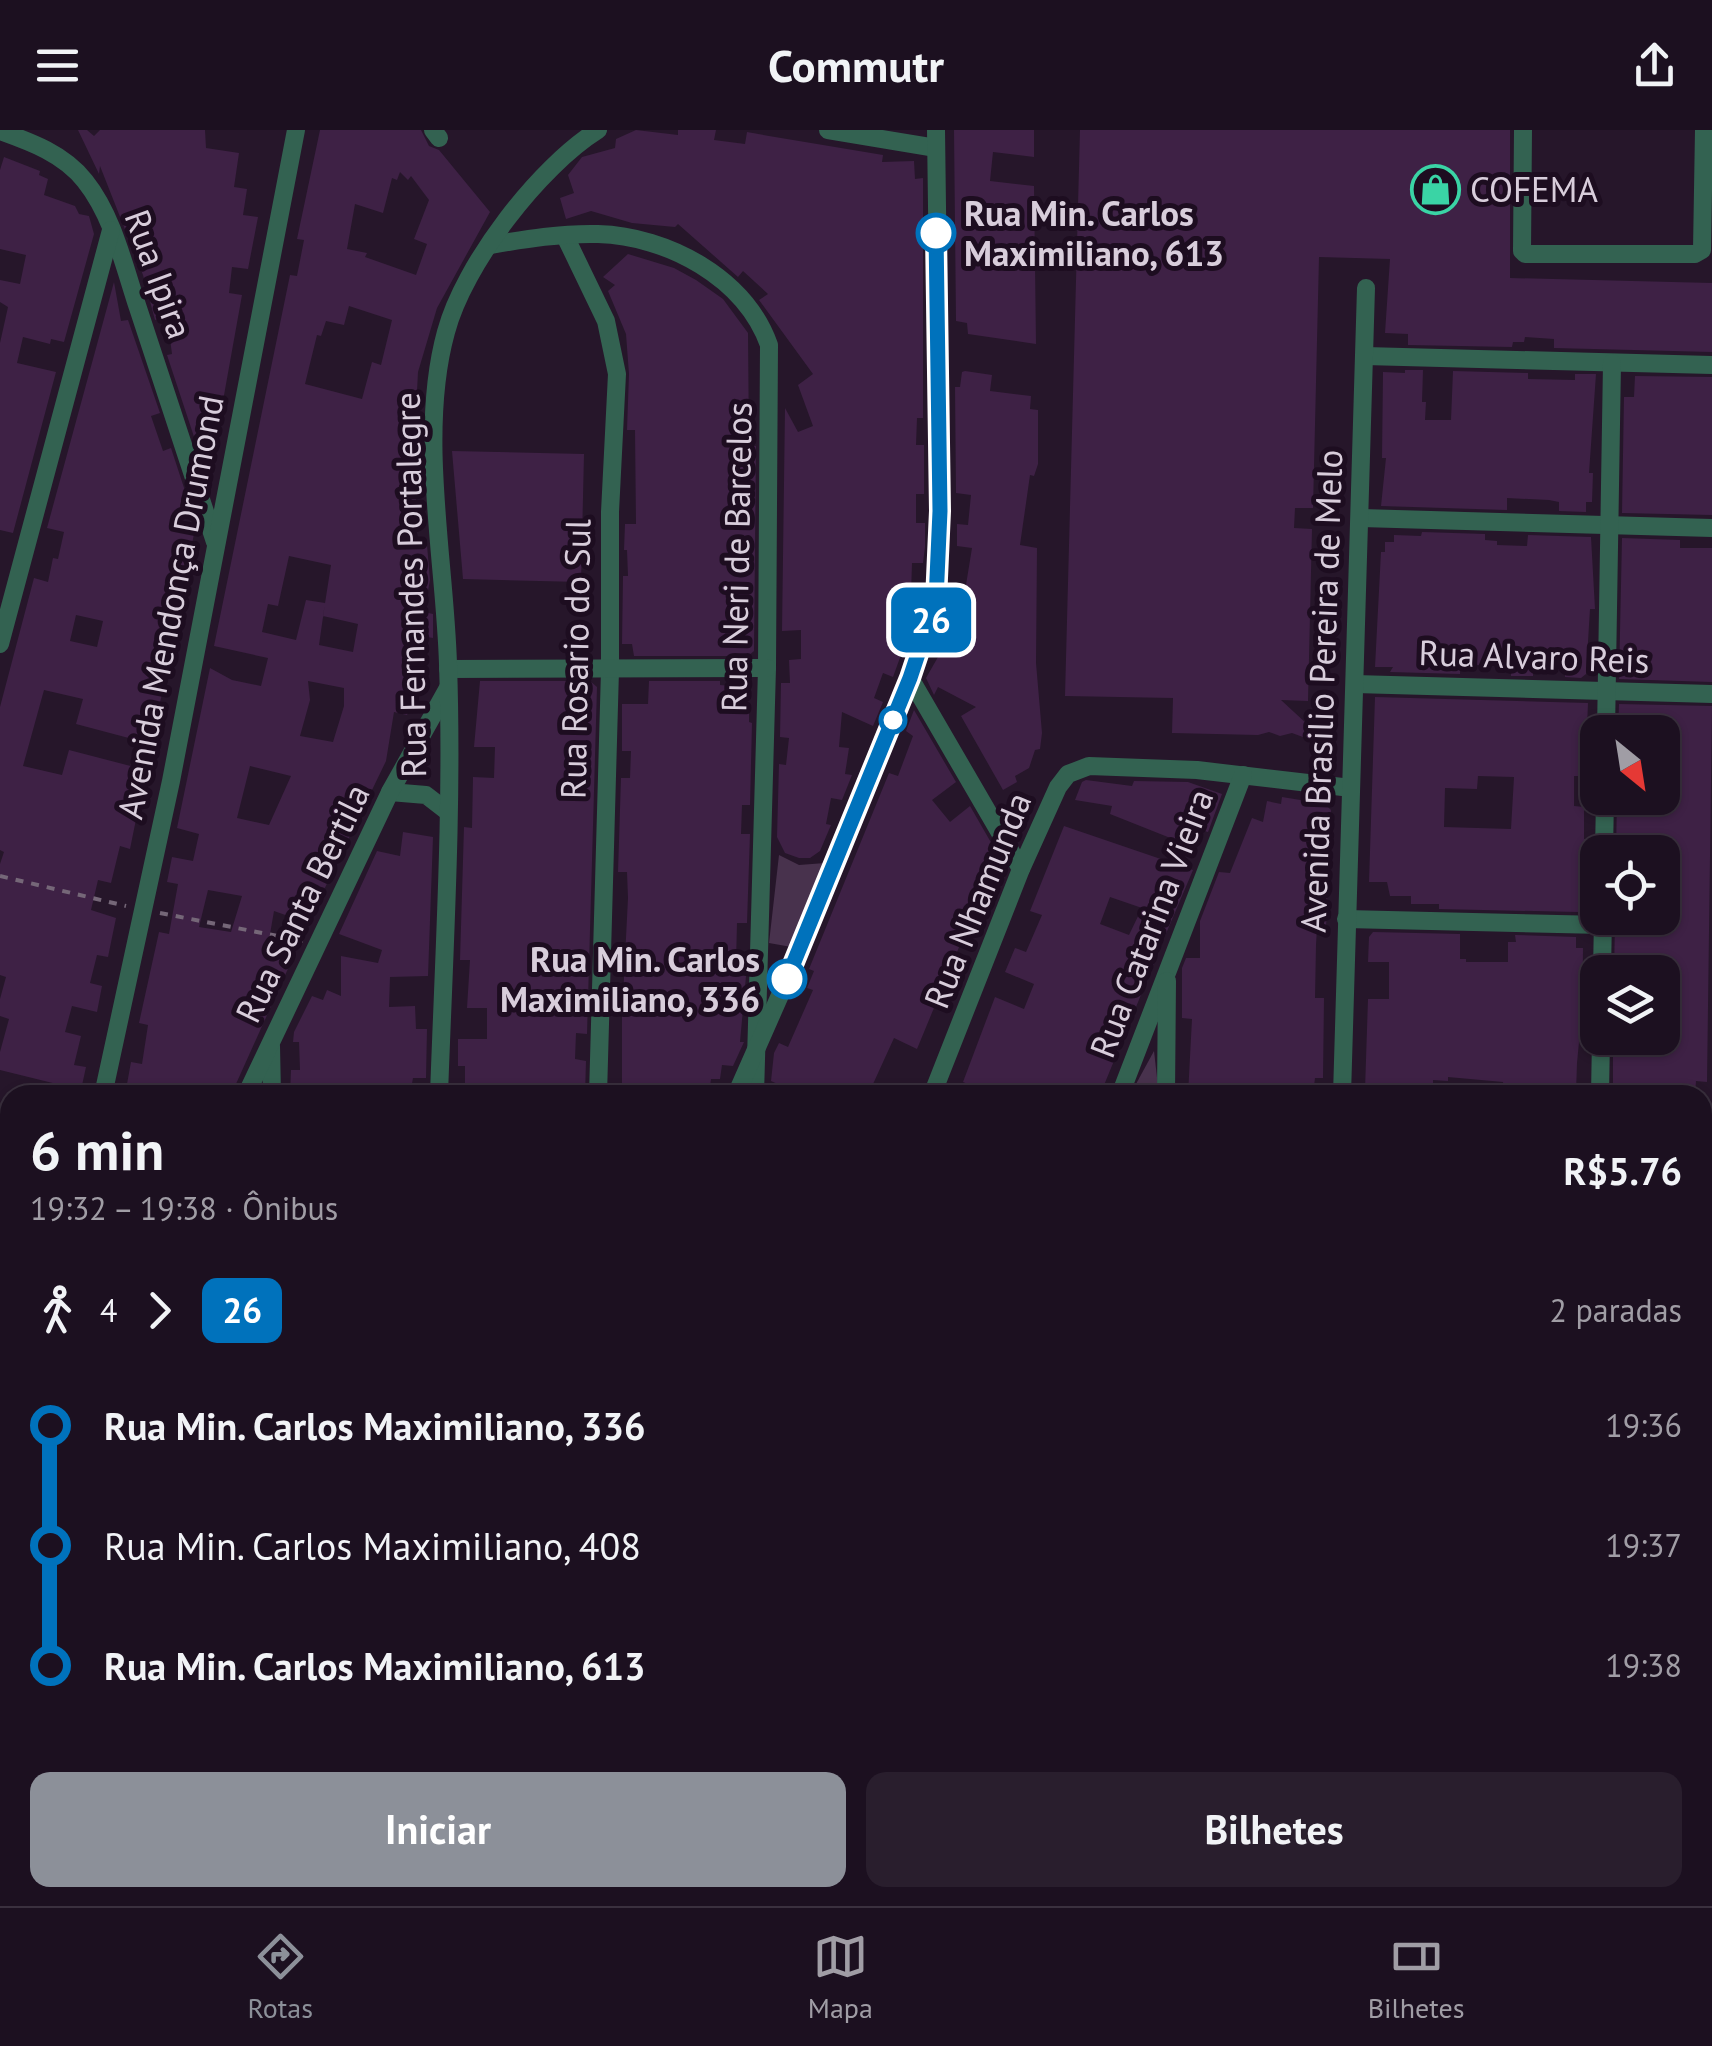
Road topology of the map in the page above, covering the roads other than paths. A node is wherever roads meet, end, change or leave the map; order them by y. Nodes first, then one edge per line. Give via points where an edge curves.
1 (296, 130) edge
2 (598, 130) edge
3 (828, 130) edge
4 (1523, 130) edge
5 (1704, 130) edge
6 (0, 131) edge
7 (936, 139) edge
8 (1708, 176) edge
9 (111, 230) junction
10 (565, 236) junction
11 (490, 245) junction
12 (1366, 288) dead end
13 (1365, 356) junction
14 (1612, 362) junction
15 (1712, 365) edge
16 (1361, 518) junction
17 (1609, 525) junction
18 (1712, 528) edge
19 (216, 543) junction
20 (0, 644) edge
21 (767, 668) junction
22 (610, 670) junction
23 (448, 678) junction
24 (910, 678) junction
25 (1354, 684) junction
26 (1606, 690) junction
27 (1712, 694) edge
28 (1606, 715) edge
29 (1243, 776) junction
30 (1351, 788) junction
31 (390, 792) junction
32 (448, 812) junction
33 (1021, 869) junction
34 (1346, 919) junction
35 (1580, 922) edge
36 (1167, 966) junction
37 (270, 1042) junction
38 (755, 1052) junction
39 (1601, 1055) edge
40 (106, 1085) edge
41 (251, 1085) edge
42 (272, 1085) edge
43 (439, 1085) edge
44 (598, 1085) edge
45 (740, 1085) edge
46 (755, 1085) edge
47 (936, 1085) edge
48 (1124, 1085) edge
49 (1166, 1085) edge
50 (1342, 1085) edge
51 (1600, 1085) edge

1 - 19 street, Avenida Mendonça Drumond
2 - 11 street, Rua Fernandes Portalegre via 539,180
3 - 7 street
4 - 8 street via 1525,254 1695,254 1704,244
5 - 8 street
6 - 9 street, Rua Ipira via 65,161 84,180
7 - 24 street via 940,556 930,624
9 - 19 street, Rua Ipira
9 - 20 street
10 - 11 street, Rua Neri de Barcelos
10 - 21 street, Rua Neri de Barcelos via 622,236 680,254 730,287 763,328 771,366
10 - 22 street, Rua Rosario do Sul via 606,322 617,374
11 - 23 street, Rua Fernandes Portalegre via 446,328 435,393
12 - 13 street, Avenida Brasilio Pereira de Melo
13 - 14 street
13 - 16 street, Avenida Brasilio Pereira de Melo
14 - 15 street
14 - 17 street
16 - 17 street
16 - 25 street, Avenida Brasilio Pereira de Melo
17 - 18 street
17 - 26 street
19 - 40 street, Avenida Mendonça Drumond
21 - 22 street
21 - 38 street, Rua Neri de Barcelos
22 - 23 street
22 - 44 street, Rua Rosario do Sul
23 - 31 street, Rua Santa Bertila
23 - 32 street, Rua Fernandes Portalegre
24 - 33 street
24 - 38 street
25 - 26 street, Rua Alvaro Reis
25 - 30 street, Avenida Brasilio Pereira de Melo
26 - 27 street, Rua Alvaro Reis
26 - 28 street
29 - 30 street, Rua Nhamunda
29 - 33 street, Rua Nhamunda via 1075,769 1058,787
29 - 36 street, Rua Catarina Vieira
30 - 34 street, Avenida Brasilio Pereira de Melo
31 - 32 street via 426,795
31 - 37 street, Rua Santa Bertila
32 - 43 street, Rua Fernandes Portalegre
33 - 47 street, Rua Nhamunda
34 - 35 street
34 - 50 street, Avenida Brasilio Pereira de Melo
36 - 48 street, Rua Catarina Vieira
36 - 49 street
37 - 41 street, Rua Santa Bertila
37 - 42 street
38 - 45 street
38 - 46 street, Rua Neri de Barcelos
39 - 51 street

